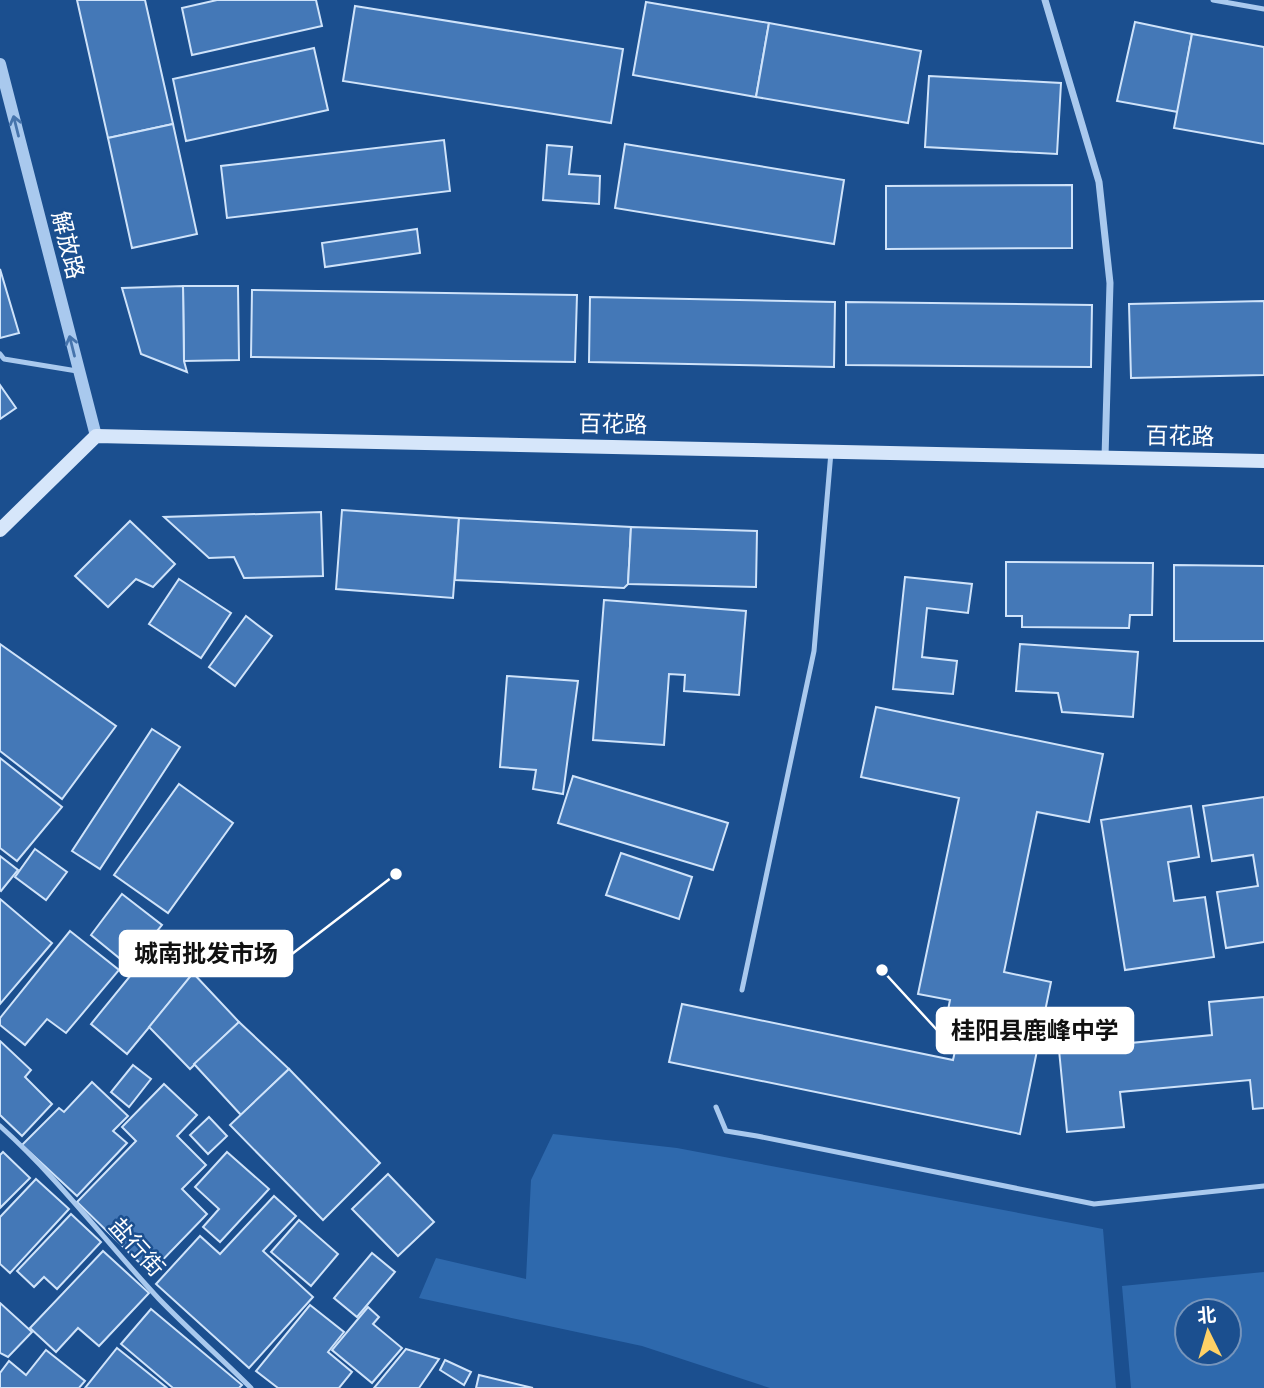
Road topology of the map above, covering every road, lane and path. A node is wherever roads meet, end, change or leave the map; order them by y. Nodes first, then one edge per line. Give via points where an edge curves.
1 (1045, 0) edge
2 (1213, 0) edge
3 (1264, 9) edge
4 (0, 64) edge
5 (0, 354) edge
6 (79, 372) junction
7 (96, 436) junction
8 (831, 452) junction
9 (1105, 457) junction
10 (1264, 461) edge
11 (0, 530) edge
12 (742, 990) dead end
13 (716, 1107) dead end
14 (0, 1126) edge
15 (1264, 1186) edge
16 (251, 1388) edge

1 - 9 street via 1100,182 1110,283
2 - 3 lane
6 -> 4 street, 解放路
5 - 6 lane via 4,359
6 - 7 street, 解放路
7 - 8 main road, 百花路
7 - 11 main road
8 - 9 main road, 百花路
8 - 12 lane via 814,651
9 - 10 main road, 百花路
13 - 15 lane via 726,1131 1094,1204
14 - 16 lane, 盐行街 via 160,1299

